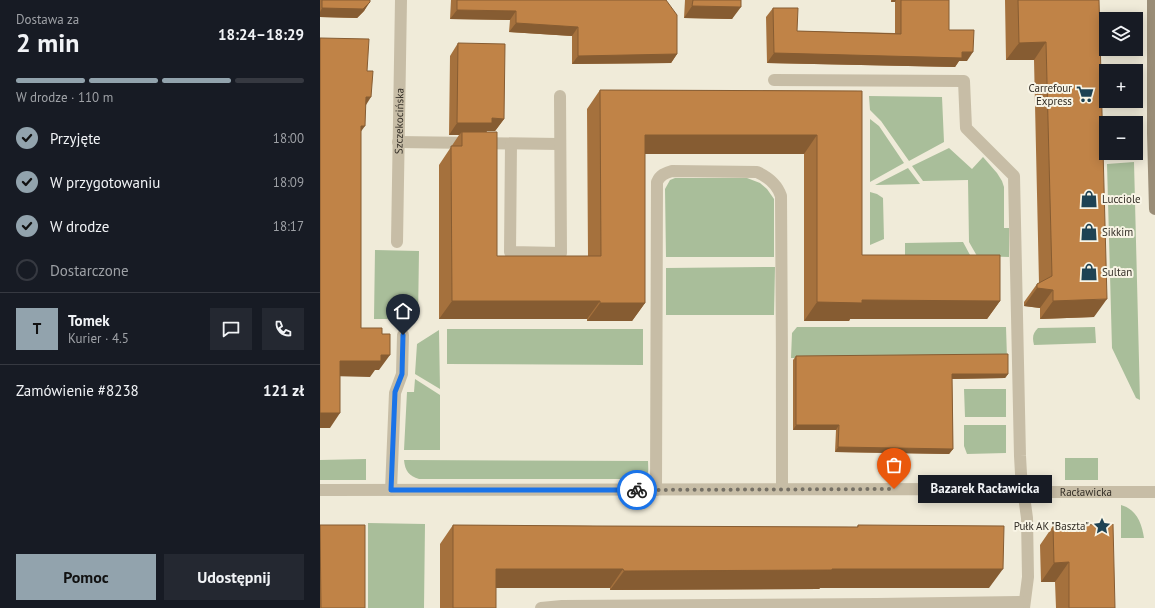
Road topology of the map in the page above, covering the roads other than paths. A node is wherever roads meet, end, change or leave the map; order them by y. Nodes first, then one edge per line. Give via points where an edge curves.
1 (401, 0) edge
2 (1153, 0) edge
3 (774, 80) dead end
4 (560, 96) dead end
5 (398, 142) junction
6 (511, 144) junction
7 (559, 144) junction
8 (1155, 209) edge
9 (397, 242) dead end
10 (403, 335) dead end
11 (782, 489) junction
12 (320, 490) edge
13 (391, 490) junction
14 (656, 490) junction
15 (1023, 492) junction
16 (1155, 492) edge
17 (1024, 605) edge
18 (541, 608) edge

1 - 5 street, Szczekocińska
2 - 8 main road
3 - 15 street via 964,81 966,128 1014,176
4 - 7 street
5 - 6 street
5 - 9 street, Szczekocińska
6 - 7 street
6 - 7 street via 510,252 561,253
10 - 13 street via 402,374 395,392
11 - 14 street, Racławicka
11 - 14 street via 780,191 769,178 757,172 672,171 665,173 657,182
11 - 15 street, Racławicka via 989,489
12 - 13 street, Racławicka
13 - 14 street, Racławicka
15 - 16 street, Racławicka
15 - 17 street via 1027,518 1028,578
17 - 18 street

